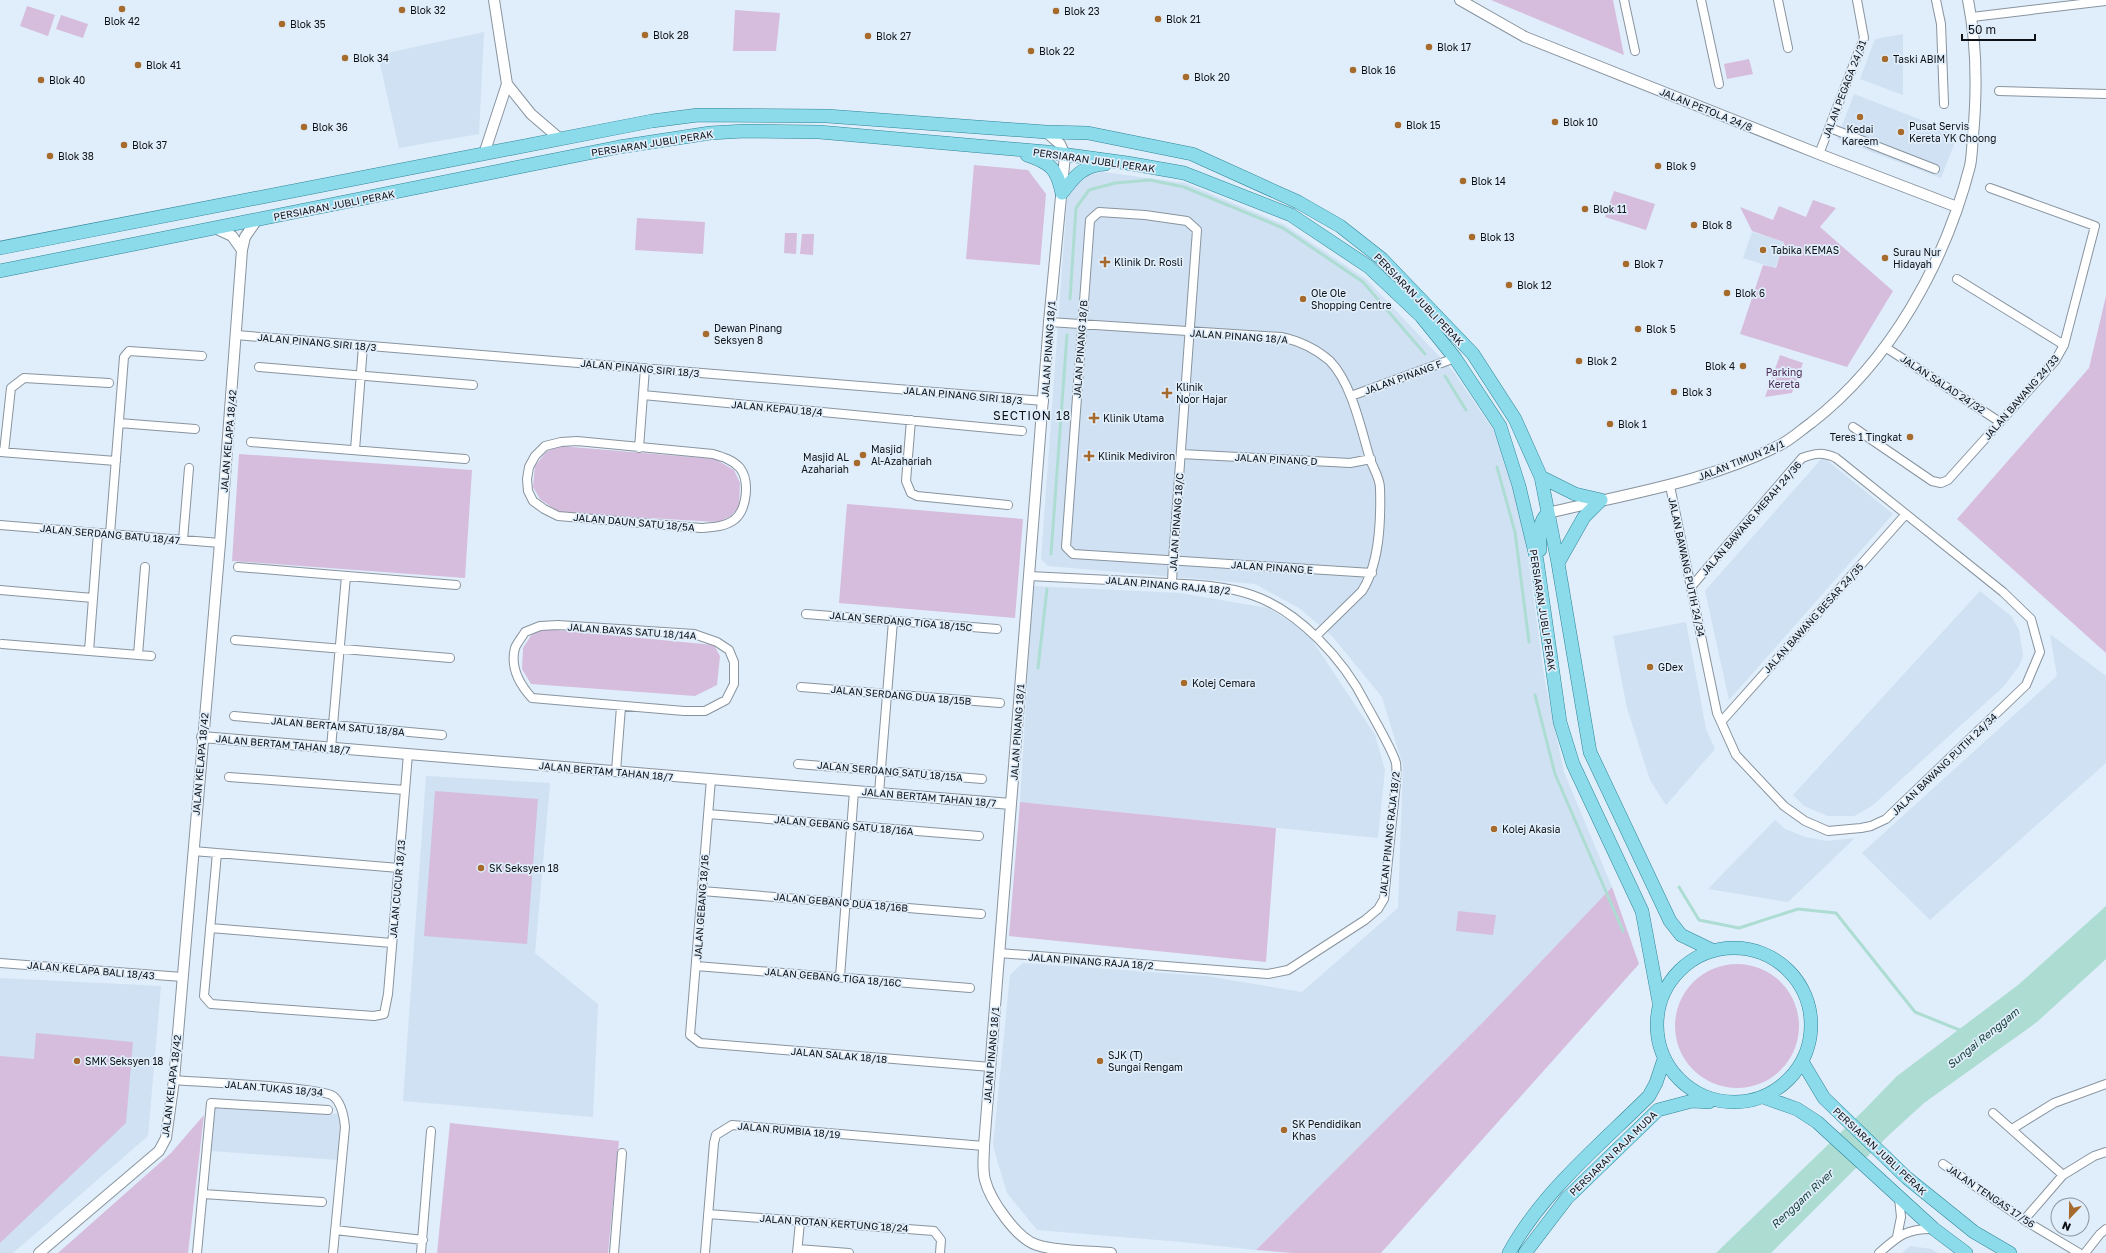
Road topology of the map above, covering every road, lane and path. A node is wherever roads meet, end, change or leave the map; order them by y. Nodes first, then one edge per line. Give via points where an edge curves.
1 (494, 0) edge
2 (1460, 0) edge
3 (1624, 0) edge
4 (1701, 0) edge
5 (1778, 0) edge
6 (1857, 0) edge
7 (1936, 0) edge
8 (1968, 0) edge
9 (2106, 1) edge
10 (1972, 17) junction
11 (1788, 48) dead end
12 (1635, 50) dead end
13 (507, 84) junction
14 (1719, 84) dead end
15 (1999, 90) dead end
16 (2106, 94) edge
17 (1944, 104) dead end
18 (1830, 128) junction
19 (1046, 132) junction
20 (559, 138) junction
21 (1005, 149) junction
22 (484, 154) junction
23 (1819, 154) junction
24 (1065, 155) junction
25 (1127, 163) junction
26 (1935, 169) dead end
27 (1990, 188) dead end
28 (1062, 193) junction
29 (1957, 207) junction
30 (1145, 215) joint
31 (256, 221) junction
32 (215, 228) junction
33 (0, 248) edge
34 (242, 250) junction
35 (0, 271) edge
36 (1957, 279) dead end
37 (1049, 322) junction
38 (1082, 325) junction
39 (1190, 333) junction
40 (236, 335) junction
41 (2064, 345) junction
42 (363, 346) junction
43 (1885, 347) junction
44 (202, 356) dead end
45 (1455, 358) junction
46 (259, 367) dead end
47 (645, 368) junction
48 (361, 376) junction
49 (109, 383) dead end
50 (473, 385) dead end
51 (643, 395) junction
52 (1352, 396) junction
53 (1044, 401) junction
54 (911, 420) junction
55 (2000, 422) junction
56 (119, 423) junction
57 (1852, 427) dead end
58 (195, 429) dead end
59 (1022, 430) dead end
60 (251, 442) dead end
61 (639, 448) junction
62 (355, 450) junction
63 (2, 452) edge
64 (1181, 454) junction
65 (1836, 458) joint
66 (465, 459) dead end
67 (1371, 460) junction
68 (116, 461) junction
69 (189, 468) dead end
70 (1541, 476) junction
71 (1670, 486) junction
72 (1601, 500) junction
73 (1008, 505) dead end
74 (1548, 513) junction
75 (1906, 514) junction
76 (0, 525) edge
77 (98, 533) junction
78 (110, 534) junction
79 (183, 540) junction
80 (220, 543) junction
81 (1172, 560) junction
82 (1537, 561) junction
83 (1558, 563) junction
84 (145, 567) dead end
85 (238, 568) dead end
86 (1372, 573) junction
87 (346, 576) junction
88 (1028, 576) junction
89 (1172, 583) junction
90 (456, 585) dead end
91 (1691, 587) junction
92 (0, 590) edge
93 (93, 598) junction
94 (806, 614) dead end
95 (893, 621) junction
96 (997, 629) dead end
97 (1316, 636) junction
98 (235, 640) dead end
99 (2, 644) dead end
100 (339, 649) junction
101 (89, 651) junction
102 (138, 655) junction
103 (151, 656) dead end
104 (450, 658) dead end
105 (801, 687) dead end
106 (887, 694) junction
107 (1000, 703) dead end
108 (621, 707) junction
109 (234, 716) dead end
110 (1721, 722) junction
111 (332, 725) junction
112 (442, 735) dead end
113 (202, 737) junction
114 (330, 748) junction
115 (408, 754) junction
116 (798, 764) dead end
117 (616, 771) junction
118 (881, 771) junction
119 (229, 777) dead end
120 (711, 779) junction
121 (982, 779) dead end
122 (405, 790) junction
123 (854, 791) junction
124 (879, 793) junction
125 (1011, 804) junction
126 (708, 814) junction
127 (852, 826) junction
128 (979, 836) dead end
129 (193, 851) junction
130 (217, 852) junction
131 (399, 868) junction
132 (702, 891) junction
133 (846, 903) junction
134 (981, 914) dead end
135 (210, 928) junction
136 (392, 943) junction
137 (1712, 950) junction
138 (999, 954) junction
139 (0, 963) edge
140 (696, 966) junction
141 (182, 977) junction
142 (840, 977) junction
143 (970, 988) dead end
144 (1659, 1002) junction
145 (690, 1035) joint
146 (1664, 1059) junction
147 (1803, 1063) junction
148 (990, 1067) junction
149 (174, 1080) junction
150 (2106, 1084) edge
151 (1763, 1097) junction
152 (1727, 1102) junction
153 (328, 1110) dead end
154 (1993, 1113) dead end
155 (2012, 1129) junction
156 (431, 1131) dead end
157 (984, 1146) junction
158 (2106, 1152) edge
159 (622, 1153) dead end
160 (1943, 1164) dead end
161 (2063, 1176) junction
162 (203, 1194) junction
163 (1899, 1197) junction
164 (322, 1202) dead end
165 (708, 1214) junction
166 (2024, 1220) junction
167 (800, 1222) junction
168 (1934, 1229) junction
169 (335, 1230) junction
170 (2106, 1230) edge
171 (1897, 1237) junction
172 (422, 1240) junction
173 (798, 1251) edge
174 (39, 1253) edge
175 (197, 1253) edge
176 (333, 1253) edge
177 (422, 1253) edge
178 (614, 1253) edge
179 (705, 1253) edge
180 (849, 1253) edge
181 (940, 1253) edge
182 (1111, 1253) edge
183 (1510, 1253) edge
184 (1525, 1253) edge
185 (1879, 1253) edge
186 (1966, 1253) edge
187 (2010, 1253) edge
188 (2079, 1253) edge
189 (2085, 1253) edge

1 - 13 street
2 - 23 street, JALAN PETOLA 24/8 via 1525,37
3 - 12 street
4 - 14 street
5 - 11 street
6 - 18 street, JALAN PEGAGA 24/31 via 1864,38
7 - 17 street via 1941,24
8 - 10 street, JALAN TIMUN 24/1
9 - 10 street
10 - 29 street, JALAN TIMUN 24/1 via 1976,101 1970,165
13 - 20 street via 531,114
13 - 22 street
15 - 16 street
18 - 23 street, JALAN PEGAGA 24/31
18 - 26 street
19 - 20 main road, PERSIARAN JUBLI PERAK via 827,116 698,115
19 - 24 street via 1060,144
19 - 70 main road, PERSIARAN JUBLI PERAK via 1088,133 1192,154 1298,202 1340,226 1382,259 1473,354 1515,419
20 - 22 main road, PERSIARAN JUBLI PERAK
21 - 24 main road, PERSIARAN JUBLI PERAK
21 - 28 main road via 1048,164 1054,170
21 - 31 main road, PERSIARAN JUBLI PERAK via 819,132 710,133 619,147
22 - 33 main road, PERSIARAN JUBLI PERAK
23 - 29 street, JALAN PETOLA 24/8
24 - 25 main road, PERSIARAN JUBLI PERAK
24 - 28 street, JALAN PINANG 18/1
25 - 28 main road via 1100,165 1081,170
25 - 45 main road, PERSIARAN JUBLI PERAK via 1184,174 1292,215 1369,267 1421,316
27 - 41 street, JALAN BAWANG 24/33 via 2095,226
28 - 37 street, JALAN PINANG 18/1
29 - 43 street, JALAN TIMUN 24/1 via 1948,235 1924,286
30 - 38 street, JALAN PINANG 18/B via 1099,212 1090,220
30 - 39 street, JALAN PINANG 18/C via 1187,220 1197,230
31 - 32 main road, PERSIARAN JUBLI PERAK
31 - 34 street, JALAN KELAPA 18/42 via 245,237
32 - 34 street via 232,236
32 - 35 main road, PERSIARAN JUBLI PERAK
34 - 40 street, JALAN KELAPA 18/42
36 - 41 street
37 - 38 street, JALAN PINANG 18/A
37 - 53 street, JALAN PINANG 18/1
38 - 39 street, JALAN PINANG 18/A
38 - 81 street, JALAN PINANG 18/B via 1066,547 1073,554
39 - 52 street, JALAN PINANG 18/A via 1298,340 1331,362
39 - 64 street, JALAN PINANG 18/C
40 - 42 street, JALAN PINANG SIRI 18/3
40 - 80 street, JALAN KELAPA 18/42
41 - 55 street, JALAN BAWANG 24/33 via 2055,361
42 - 47 street, JALAN PINANG SIRI 18/3
42 - 48 street
43 - 55 street, JALAN SALAD 24/32
43 - 71 street, JALAN TIMUN 24/1 via 1835,404 1781,445 1712,473
44 - 56 street via 129,351 124,357
45 - 52 street, JALAN PINANG F
45 - 82 main road, PERSIARAN JUBLI PERAK via 1500,426 1519,486
46 - 48 street
47 - 51 street
47 - 53 street, JALAN PINANG SIRI 18/3
48 - 50 street
48 - 62 street
49 - 63 street via 24,378 11,388
51 - 54 street, JALAN KEPAU 18/4
51 - 61 street
52 - 67 street, JALAN PINANG 18/A
53 - 88 street, JALAN PINANG 18/1
54 - 59 street, JALAN KEPAU 18/4
54 - 73 street via 906,481 911,493 916,496
55 - 57 street, JALAN BAWANG 24/33 via 1948,480 1941,483 1932,482
56 - 58 street
56 - 68 street
60 - 62 street
61 - 61 street, JALAN DAUN SATU 18/5A via 713,454 728,458 740,469 745,480 743,509 734,520 718,527 701,528 558,516 533,501 528,491 529,467 545,446 577,441
62 - 66 street
63 - 68 street
64 - 67 street, JALAN PINANG D via 1350,463
64 - 81 street, JALAN PINANG 18/C
65 - 75 street, JALAN BAWANG PUTIH 24/34
65 - 91 street, JALAN BAWANG MERAH 24/36 via 1826,453 1815,453 1802,458
67 - 86 street, JALAN PINANG 18/A via 1380,486 1378,537
68 - 78 street
69 - 79 street
70 - 72 main road via 1575,494
70 - 74 main road, PERSIARAN JUBLI PERAK
71 - 72 street, JALAN TIMUN 24/1
71 - 91 street, JALAN BAWANG PUTIH 24/34
72 - 74 street, JALAN TIMUN 24/1
72 - 83 main road via 1584,517
74 - 82 main road via 1543,518 1540,528 1540,551
74 - 83 main road, PERSIARAN JUBLI PERAK
75 - 110 street, JALAN BAWANG BESAR 24/35
75 - 110 street, JALAN BAWANG PUTIH 24/34 via 2003,592 2031,619 2040,652 2026,685 1886,819 1850,831 1828,831 1805,821 1784,806 1736,755
76 - 77 street, JALAN SERDANG BATU 18/47
77 - 78 street, JALAN SERDANG BATU 18/47
77 - 93 street
78 - 79 street, JALAN SERDANG BATU 18/47
79 - 80 street, JALAN SERDANG BATU 18/47
80 - 113 street, JALAN KELAPA 18/42
81 - 86 street, JALAN PINANG E
81 - 89 street, JALAN PINANG 18/C
82 - 144 main road, PERSIARAN JUBLI PERAK via 1560,722 1573,764 1642,912
83 - 137 main road, PERSIARAN JUBLI PERAK via 1590,752 1670,921 1681,935
84 - 102 street
85 - 87 street
86 - 97 street, JALAN PINANG 18/A via 1362,592
87 - 90 street
87 - 100 street
88 - 89 street, JALAN PINANG RAJA 18/2
88 - 125 street, JALAN PINANG 18/1
89 - 97 street, JALAN PINANG RAJA 18/2 via 1229,589 1253,595 1296,619
91 - 110 street, JALAN BAWANG PUTIH 24/34
92 - 93 street
93 - 101 street
94 - 95 street, JALAN SERDANG TIGA 18/15C
95 - 96 street, JALAN SERDANG TIGA 18/15C
95 - 106 street
97 - 138 street, JALAN PINANG RAJA 18/2 via 1361,693 1396,763 1384,899 1378,909 1282,973
98 - 100 street
99 - 101 street
100 - 104 street
100 - 111 street
101 - 102 street
102 - 103 street
105 - 106 street, JALAN SERDANG DUA 18/15B
106 - 107 street, JALAN SERDANG DUA 18/15B
106 - 118 street
108 - 108 street, JALAN BAYAS SATU 18/14A via 532,698 521,687 515,673 515,649 525,632 540,626 558,625 694,634 717,642 729,650 734,662 734,684 726,700 705,711
108 - 117 street
109 - 111 street, JALAN BERTAM SATU 18/8A
111 - 112 street, JALAN BERTAM SATU 18/8A
111 - 114 street
113 - 114 street, JALAN BERTAM TAHAN 18/7
113 - 129 street, JALAN KELAPA 18/42
114 - 115 street, JALAN BERTAM TAHAN 18/7
115 - 117 street, JALAN BERTAM TAHAN 18/7
115 - 122 street, JALAN CUCUR 18/13
116 - 118 street, JALAN SERDANG SATU 18/15A
117 - 120 street, JALAN BERTAM TAHAN 18/7
118 - 121 street, JALAN SERDANG SATU 18/15A
118 - 124 street
119 - 122 street
120 - 123 street, JALAN BERTAM TAHAN 18/7
120 - 126 street, JALAN GEBANG 18/16
122 - 131 street, JALAN CUCUR 18/13
123 - 124 street, JALAN BERTAM TAHAN 18/7
123 - 127 street
124 - 125 street, JALAN BERTAM TAHAN 18/7
125 - 138 street, JALAN PINANG 18/1
126 - 127 street, JALAN GEBANG SATU 18/16A
126 - 132 street, JALAN GEBANG 18/16
127 - 128 street, JALAN GEBANG SATU 18/16A
127 - 133 street
129 - 130 street
129 - 141 street, JALAN KELAPA 18/42
130 - 131 street
130 - 135 street
131 - 136 street, JALAN CUCUR 18/13
132 - 133 street, JALAN GEBANG DUA 18/16B
132 - 140 street, JALAN GEBANG 18/16
133 - 134 street, JALAN GEBANG DUA 18/16B
133 - 142 street
135 - 136 street
135 - 136 street, JALAN CUCUR 18/13 via 204,996 211,1004 374,1016 384,1014
137 - 144 main road via 1689,961 1670,979
137 - 147 main road via 1738,947 1764,953 1786,967 1802,987 1811,1012 1811,1038
138 - 148 street, JALAN PINANG 18/1
139 - 141 street, JALAN KELAPA BALI 18/43
140 - 142 street, JALAN GEBANG TIGA 18/16C
140 - 145 street, JALAN GEBANG 18/16
141 - 149 street, JALAN KELAPA 18/42
142 - 143 street, JALAN GEBANG TIGA 18/16C
144 - 146 main road via 1656,1028
145 - 148 street, JALAN SALAK 18/18 via 700,1043
146 - 152 main road via 1675,1076 1690,1089 1708,1098
146 - 183 main road, PERSIARAN RAJA MUDA via 1649,1096 1550,1195
147 - 151 main road via 1786,1084
147 - 187 main road, PERSIARAN JUBLI PERAK via 1824,1098 1907,1178 1974,1232
148 - 157 street, JALAN PINANG 18/1
149 - 169 street, JALAN TUKAS 18/34 via 300,1090 329,1094 335,1098 343,1115 345,1127
149 - 174 street, JALAN KELAPA 18/42 via 166,1138 159,1151
150 - 155 street via 2054,1103
151 - 152 main road via 1746,1102
151 - 163 main road, PERSIARAN JUBLI PERAK via 1797,1109 1835,1136
152 - 184 main road, PERSIARAN RAJA MUDA via 1692,1101 1658,1110 1567,1198
153 - 162 street via 211,1103
154 - 155 street
155 - 161 street
156 - 172 street
157 - 165 street, JALAN RUMBIA 18/19 via 732,1125 716,1135
157 - 182 street, JALAN PINANG 18/1 via 984,1179 993,1200 1020,1235 1037,1245
158 - 161 street via 2094,1156
159 - 178 street
160 - 166 street, JALAN TENGAS 17/56
161 - 166 street
162 - 164 street
162 - 175 street
163 - 168 main road, PERSIARAN JUBLI PERAK
163 - 171 street via 1901,1217
165 - 167 street, JALAN ROTAN KERTUNG 18/24
165 - 179 street, JALAN RUMBIA 18/19
166 - 188 street, JALAN TENGAS 17/56
167 - 173 street
167 - 181 street, JALAN ROTAN KERTUNG 18/24 via 934,1231 941,1240
168 - 171 street via 1905,1232
168 - 186 main road, PERSIARAN JUBLI PERAK
169 - 172 street
169 - 176 street, JALAN TUKAS 18/34
170 - 189 street
171 - 185 street
172 - 177 street
173 - 180 street

